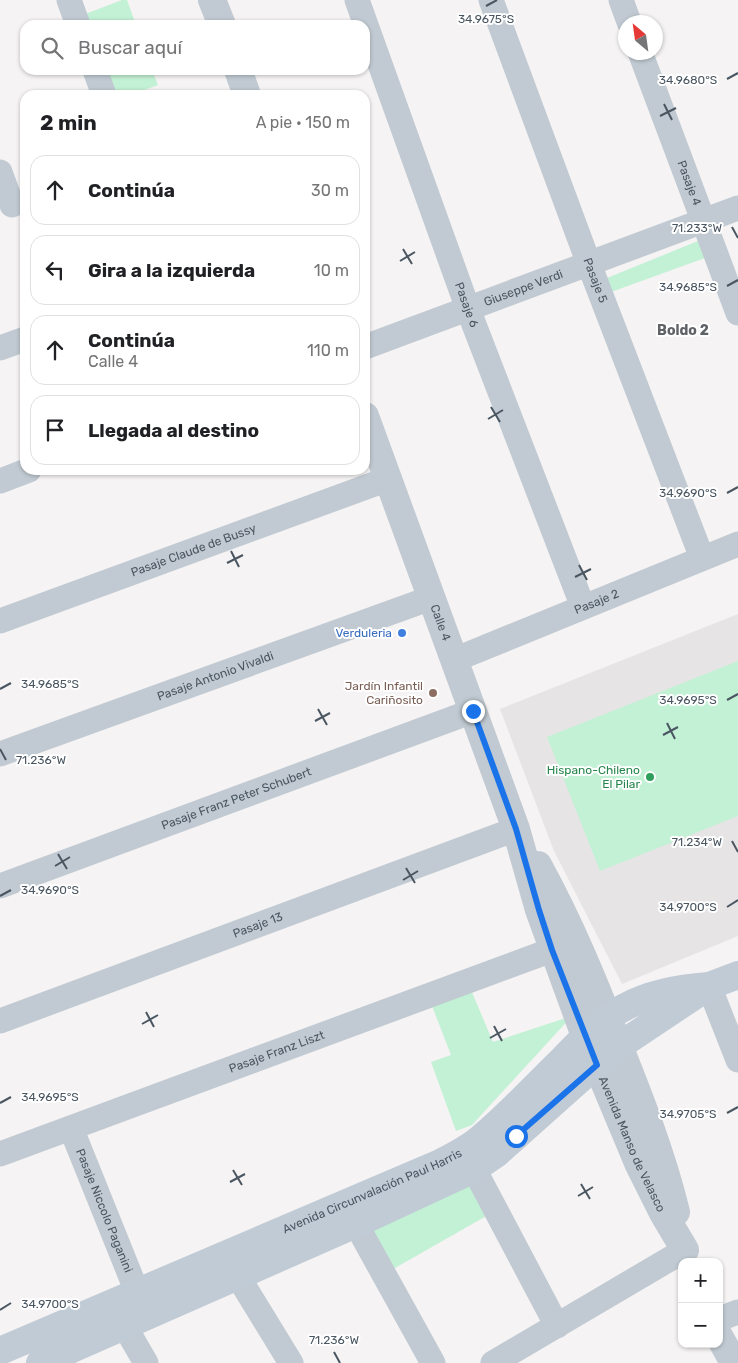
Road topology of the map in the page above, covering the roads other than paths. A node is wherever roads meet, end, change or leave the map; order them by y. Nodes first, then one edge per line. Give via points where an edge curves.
1 (69, 0) edge
2 (212, 0) edge
3 (357, 0) edge
4 (491, 0) edge
5 (620, 0) edge
6 (626, 15) edge
7 (76, 20) edge
8 (220, 20) edge
9 (364, 20) edge
10 (370, 36) edge
11 (643, 60) edge
12 (97, 75) edge
13 (240, 75) edge
14 (102, 90) edge
15 (245, 90) edge
16 (0, 172) edge
17 (12, 204) edge
18 (738, 208) edge
19 (703, 222) junction
20 (589, 264) junction
21 (468, 308) junction
22 (738, 313) edge
23 (20, 341) edge
24 (370, 345) edge
25 (0, 348) edge
26 (370, 429) edge
27 (20, 473) edge
28 (388, 478) junction
29 (0, 481) edge
30 (738, 544) edge
31 (702, 558) junction
32 (431, 598) junction
33 (583, 607) junction
34 (0, 621) edge
35 (454, 660) junction
36 (473, 711) junction
37 (0, 754) edge
38 (516, 829) junction
39 (0, 886) edge
40 (552, 950) junction
41 (738, 975) edge
42 (709, 986) junction
43 (608, 1017) junction
44 (0, 1021) edge
45 (585, 1036) junction
46 (619, 1046) junction
47 (738, 1060) edge
48 (597, 1065) junction
49 (71, 1128) junction
50 (0, 1154) edge
51 (474, 1169) junction
52 (356, 1224) junction
53 (687, 1256) edge
54 (237, 1275) junction
55 (137, 1292) junction
56 (738, 1312) edge
57 (723, 1318) edge
58 (124, 1325) junction
59 (557, 1326) junction
60 (723, 1343) edge
61 (1, 1350) edge
62 (40, 1363) edge
63 (146, 1363) edge
64 (291, 1363) edge
65 (433, 1363) edge
66 (493, 1363) edge
67 (734, 1363) edge

1 - 7 street
2 - 8 street
3 - 9 street, Pasaje 6
4 - 20 street, Pasaje 5
5 - 6 street
10 - 21 street, Pasaje 6
11 - 19 street, Pasaje 4
12 - 14 street
13 - 15 street
16 - 17 street
18 - 19 street, Giuseppe Verdi
19 - 20 street, Giuseppe Verdi
19 - 22 street, Pasaje 4
20 - 21 street, Giuseppe Verdi
20 - 31 street, Pasaje 5
21 - 24 street, Giuseppe Verdi
21 - 33 street, Pasaje 6
23 - 25 street
26 - 28 street, Calle 4
27 - 29 street
28 - 32 street, Calle 4
28 - 34 street, Pasaje Claude de Bussy
30 - 31 street, Pasaje 2
31 - 33 street, Pasaje 2
32 - 35 street, Calle 4
32 - 37 street, Pasaje Antonio Vivaldi
33 - 35 street, Pasaje 2
35 - 36 street, Calle 4
36 - 38 street, Calle 4
36 - 39 street, Pasaje Franz Peter Schubert
38 - 40 street, Calle 4
38 - 43 street, Calle 4 via 561,908
38 - 44 street, Pasaje 13
40 - 45 street, Calle 4
40 - 49 street, Pasaje Franz Liszt
41 - 42 main road, Avenida Circunvalación Paul Harris
42 - 43 main road, Avenida Circunvalación Paul Harris via 663,992
42 - 46 main road, Avenida Circunvalación Paul Harris
42 - 47 street
43 - 45 main road, Avenida Circunvalación Paul Harris
43 - 46 street, Avenida Manso de Velasco
45 - 48 street, Avenida Manso de Velasco
45 - 55 main road, Avenida Circunvalación Paul Harris via 487,1132 462,1151
46 - 48 main road, Avenida Circunvalación Paul Harris
46 - 53 street, Avenida Manso de Velasco via 657,1146
48 - 51 main road, Avenida Circunvalación Paul Harris via 496,1154
48 - 53 street, Avenida Manso de Velasco via 639,1165
49 - 50 street, Pasaje Franz Liszt
49 - 55 street, Pasaje Niccolo Paganini
51 - 52 main road, Avenida Circunvalación Paul Harris
51 - 59 street
52 - 54 main road, Avenida Circunvalación Paul Harris
52 - 65 street
53 - 59 street
54 - 58 main road, Avenida Circunvalación Paul Harris
54 - 64 street
55 - 61 main road, Avenida Circunvalación Paul Harris
56 - 57 street
58 - 62 main road, Avenida Circunvalación Paul Harris
58 - 63 street
59 - 66 street
60 - 67 street

